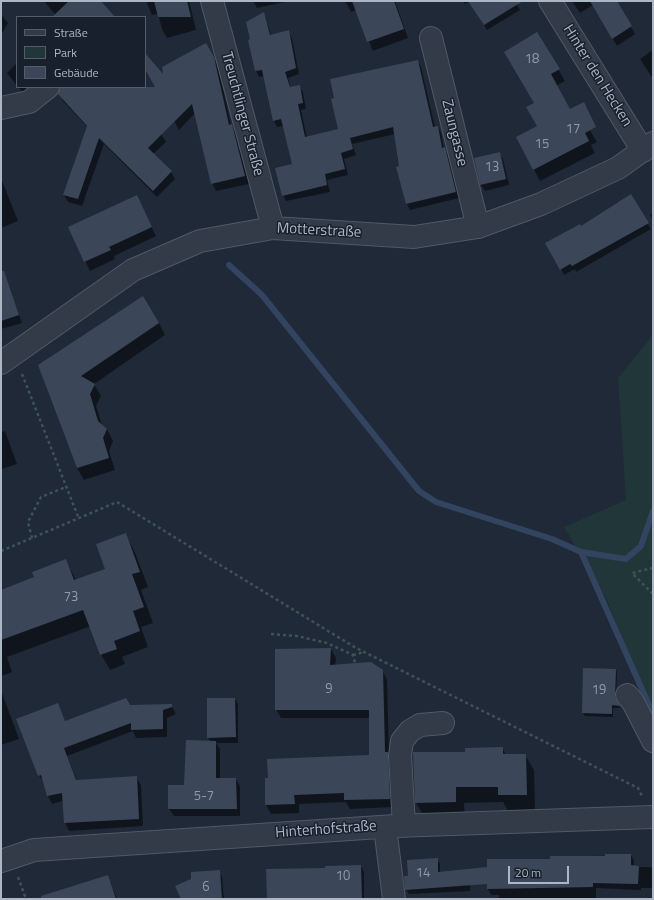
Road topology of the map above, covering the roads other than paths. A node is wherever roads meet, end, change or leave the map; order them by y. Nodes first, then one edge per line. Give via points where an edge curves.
1 (212, 1) edge
2 (550, 1) edge
3 (431, 38) dead end
4 (47, 88) edge
5 (1, 108) edge
6 (648, 147) edge
7 (478, 227) junction
8 (273, 228) junction
9 (8, 359) edge
10 (627, 694) dead end
11 (444, 723) dead end
12 (653, 741) edge
13 (653, 817) edge
14 (395, 826) junction
15 (1, 861) edge
16 (394, 899) edge

1 - 8 street, Treuchtlinger Straße
2 - 6 street, Hinter den Hecken
3 - 7 street, Zaungasse
4 - 5 street via 28,102
6 - 7 street, Motterstraße via 618,168 541,204
7 - 8 street, Motterstraße via 414,237
8 - 9 street, Motterstraße via 200,242 133,270
10 - 12 street
11 - 14 street via 420,725 410,731 402,741
13 - 14 street, Hinterhofstraße
14 - 15 street, Hinterhofstraße via 34,850
14 - 16 street

